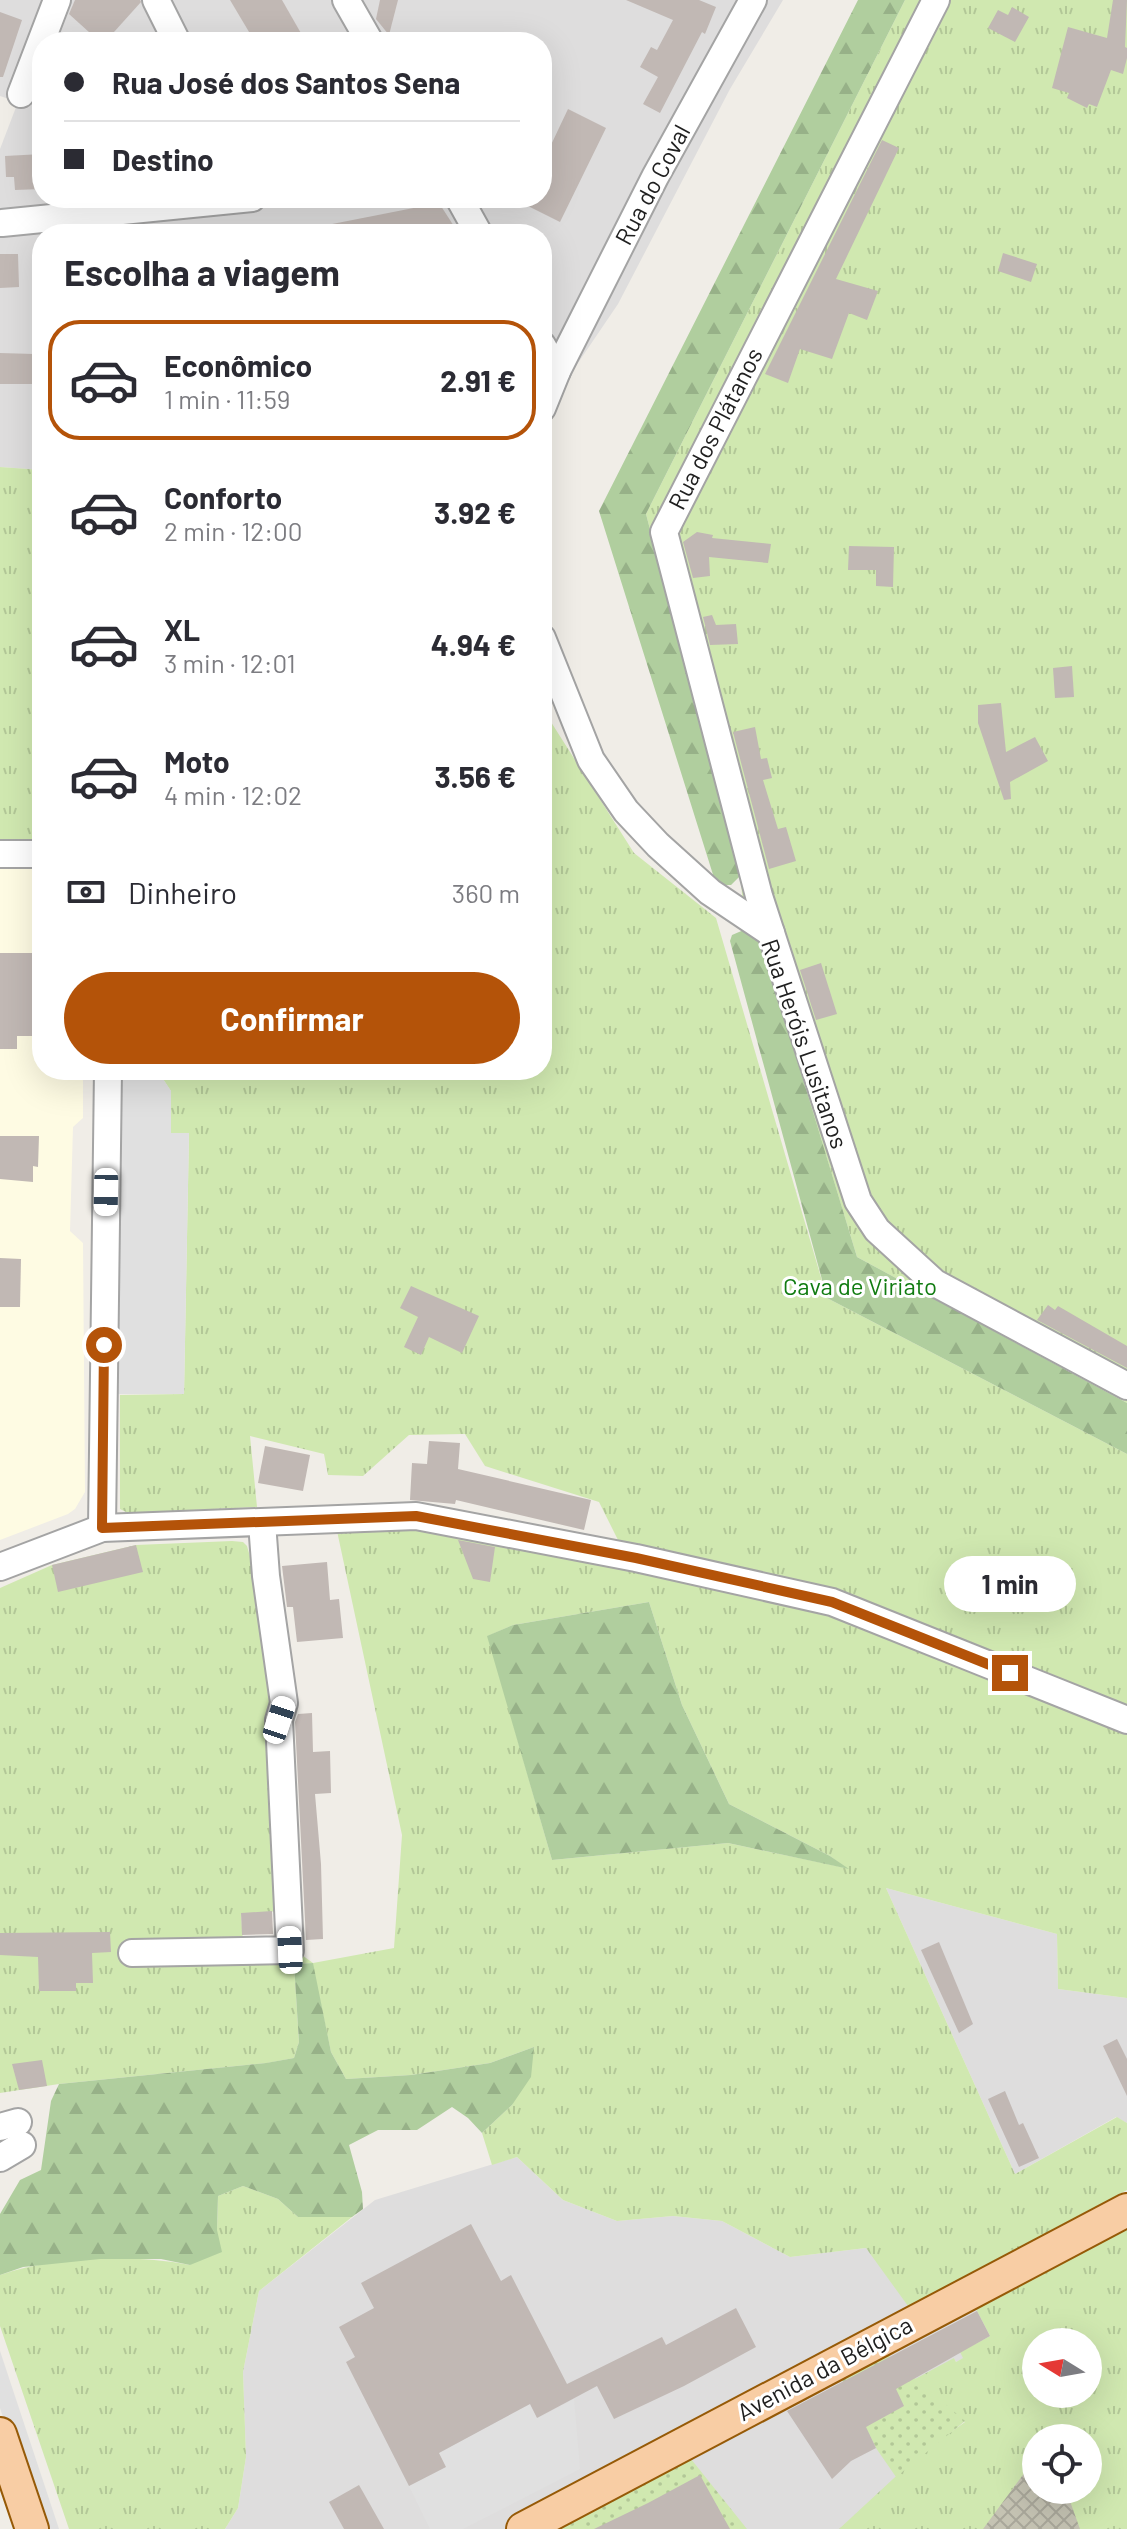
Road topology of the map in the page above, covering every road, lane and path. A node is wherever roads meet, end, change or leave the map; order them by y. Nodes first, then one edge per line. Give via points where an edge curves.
1 (57, 0) edge
2 (156, 0) edge
3 (346, 0) edge
4 (753, 0) edge
5 (936, 0) edge
6 (45, 32) edge
7 (172, 32) edge
8 (364, 32) edge
9 (32, 65) edge
10 (21, 94) dead end
11 (152, 208) edge
12 (2, 223) edge
13 (552, 362) edge
14 (557, 371) junction
15 (552, 383) edge
16 (552, 663) edge
17 (0, 854) edge
18 (32, 854) edge
19 (771, 933) junction
20 (108, 1080) edge
21 (1127, 1386) edge
22 (262, 1523) junction
23 (102, 1528) junction
24 (0, 1567) edge
25 (1127, 1720) edge
26 (132, 1953) dead end
27 (1127, 2210) edge
28 (0, 2434) edge
29 (32, 2529) edge
30 (523, 2529) edge

1 - 6 street
2 - 7 street
3 - 8 street
4 - 14 street, Rua do Coval
5 - 19 street, Rua dos Plátanos via 664,532
9 - 10 street
11 - 12 street
13 - 14 street
14 - 15 street
16 - 19 street, Rua Heróis Lusitanos via 591,760 626,811 710,892
17 - 18 street
19 - 21 street, Rua Heróis Lusitanos via 858,1201 877,1230 935,1283
20 - 23 street
22 - 23 street
22 - 25 street via 416,1516 748,1582 832,1602
22 - 26 street via 284,1703 279,1720 290,1950
23 - 24 street
27 - 30 main road, Avenida da Bélgica
28 - 29 main road

